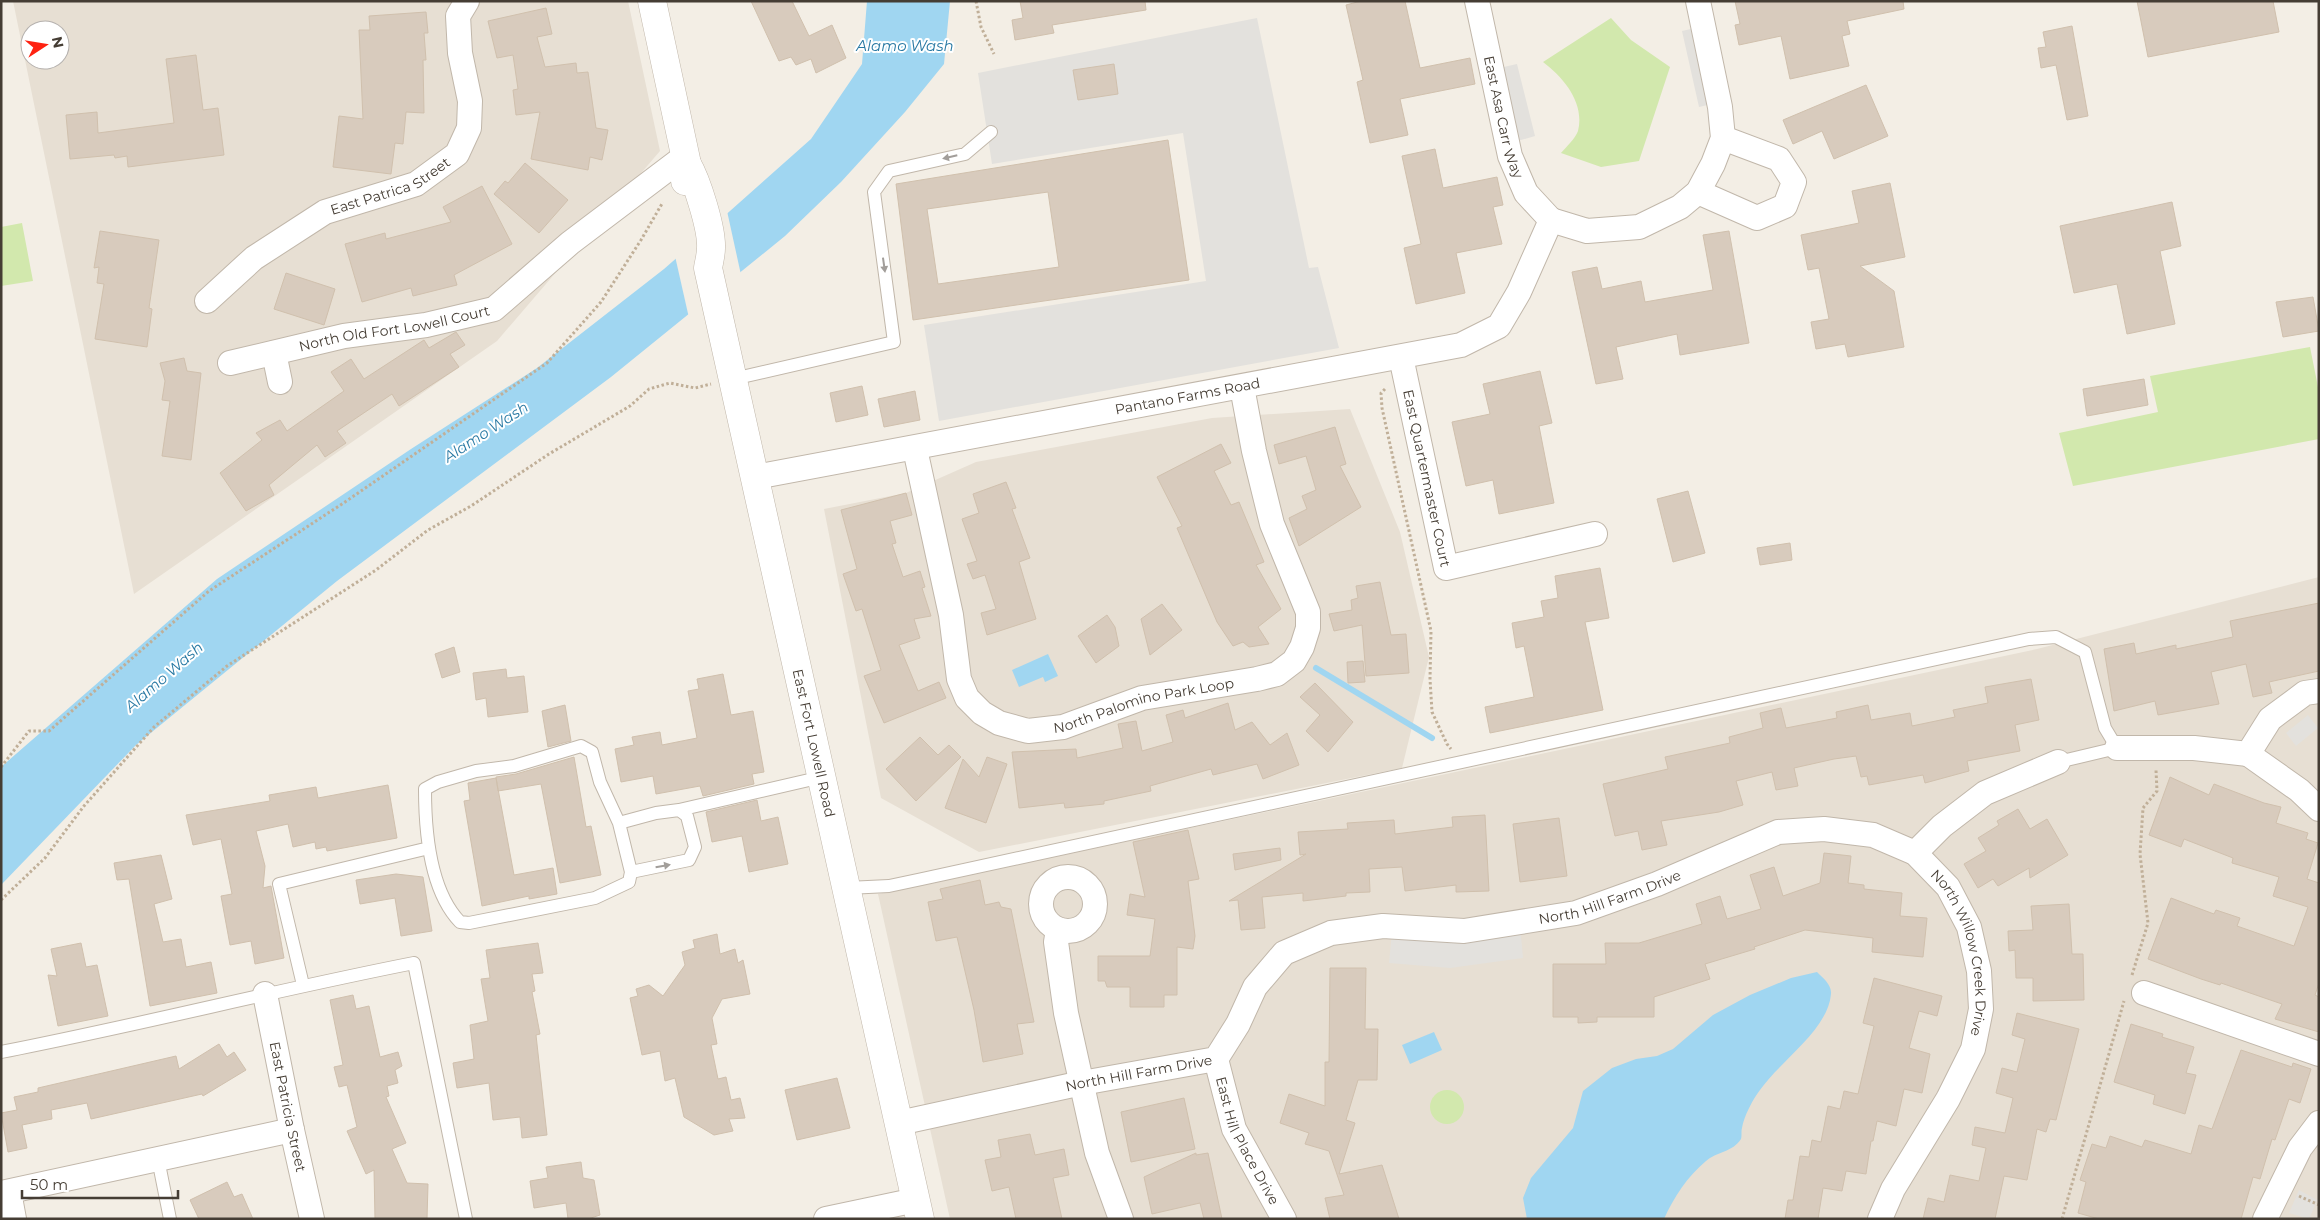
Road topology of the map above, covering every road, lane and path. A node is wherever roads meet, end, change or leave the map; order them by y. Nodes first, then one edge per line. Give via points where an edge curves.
1 (652, 1) edge
2 (976, 1) edge
3 (1477, 1) edge
4 (1698, 1) edge
5 (462, 9) edge
6 (994, 54) dead end
7 (991, 132) dead end
8 (1723, 138) junction
9 (686, 160) junction
10 (1698, 192) junction
11 (666, 196) dead end
12 (1551, 220) junction
13 (207, 301) dead end
14 (274, 353) junction
15 (1401, 358) junction
16 (230, 363) dead end
17 (733, 379) junction
18 (280, 382) dead end
19 (1242, 387) junction
20 (915, 449) junction
21 (755, 477) junction
22 (1594, 534) dead end
23 (2319, 691) edge
24 (2117, 748) junction
25 (2248, 754) junction
26 (1463, 762) junction
27 (2058, 762) joint
28 (2155, 765) dead end
29 (1, 767) edge
30 (822, 777) junction
31 (2319, 809) edge
32 (679, 810) junction
33 (619, 822) junction
34 (430, 848) junction
35 (1915, 853) junction
36 (631, 872) junction
37 (846, 888) junction
38 (1, 900) edge
39 (1058, 930) dead end
40 (303, 985) junction
41 (2133, 990) junction
42 (265, 994) junction
43 (1, 1052) edge
44 (2319, 1054) edge
45 (1216, 1059) junction
46 (1082, 1083) junction
47 (899, 1123) junction
48 (2319, 1123) edge
49 (292, 1130) junction
50 (158, 1160) junction
51 (5, 1193) edge
52 (918, 1209) edge
53 (14, 1219) edge
54 (170, 1219) edge
55 (312, 1219) edge
56 (466, 1219) edge
57 (826, 1219) edge
58 (1121, 1219) edge
59 (1284, 1219) edge
60 (1880, 1219) edge
61 (2062, 1219) edge
62 (2265, 1219) edge

1 - 9 street, East Fort Lowell Road
2 - 6 path via 982,27
3 - 12 street, East Asa Carr Way via 1510,156 1526,193
4 - 8 street via 1720,107
5 - 13 street, East Patrica Street via 460,53 470,102 468,128 458,154 416,184 325,212 254,258
7 -> 17 lane via 965,154 889,171 874,192 894,342
8 - 10 street
8 - 10 street via 1779,159 1794,182 1785,206 1757,218
9 - 14 street, North Old Fort Lowell Court via 570,243 494,309 426,325 344,336
9 - 17 street, East Fort Lowell Road via 696,179 700,258 708,268
10 - 12 street via 1680,208 1639,227 1587,231
11 - 29 path via 601,302 547,363 209,591 49,731 29,731
12 - 15 street, Pantano Farms Road via 1519,292 1499,326 1461,345
14 - 16 street, North Old Fort Lowell Court
14 - 18 street
15 - 19 street, Pantano Farms Road
15 - 22 street, East Quartermaster Court via 1446,568
15 - 26 path via 1393,380 1381,393 1382,408 1431,632 1432,712 1446,744
17 - 21 street, East Fort Lowell Road
17 - 38 path via 695,388 670,383 649,389 630,406 428,530 376,570 227,666 154,727 84,806 45,858
19 - 20 street, Pantano Farms Road
19 - 20 street, North Palomino Park Loop via 1272,524 1308,612 1308,628 1302,647 1294,661 1277,674 1142,698 1064,727 1028,731 999,723 982,713 967,698 959,679 951,615
20 - 21 street, Pantano Farms Road
21 - 30 street, East Fort Lowell Road
23 - 25 street via 2306,693 2270,719
24 - 25 street via 2194,748
24 - 26 lane via 2105,728 2085,652 2056,637 2029,639
24 - 27 lane
25 - 31 street via 2299,790
26 - 37 lane via 889,886
27 - 35 street via 1985,793 1942,826
28 - 41 path via 2157,791 2143,808 2140,854 2148,923
30 - 32 lane
30 - 37 street, East Fort Lowell Road
32 - 33 lane via 656,812
36 -> 32 lane via 689,860 695,847 687,816
33 - 34 lane via 603,790 592,752 581,746 514,766 476,771 425,789
33 - 36 lane
34 - 36 lane via 443,895 460,922 469,923 595,898 630,882
34 - 40 lane via 279,884
35 - 45 street, North Hill Farm Drive via 1874,835 1824,829 1778,832 1657,884 1576,913 1464,932 1383,926 1331,933 1284,953 1256,987
35 - 60 street, North Willow Creek Drive via 1948,887 1969,927 1979,971 1981,1009 1973,1049 1948,1100 1892,1189
37 - 47 street, East Fort Lowell Road
39 - 46 street via 1056,942 1066,1013
40 - 42 lane
40 - 56 lane via 414,963
41 - 44 street
41 - 61 path
42 - 43 lane via 96,1034
42 - 49 street, East Patricia Street
45 - 46 street, North Hill Farm Drive
45 - 59 street, East Hill Place Drive via 1234,1129
46 - 47 street, North Hill Farm Drive
46 - 58 street via 1096,1153
47 - 52 street, East Fort Lowell Road
48 - 62 street via 2300,1148
49 - 50 street
49 - 55 street, East Patricia Street
50 - 51 street
50 - 54 lane
51 - 53 street
52 - 57 street

